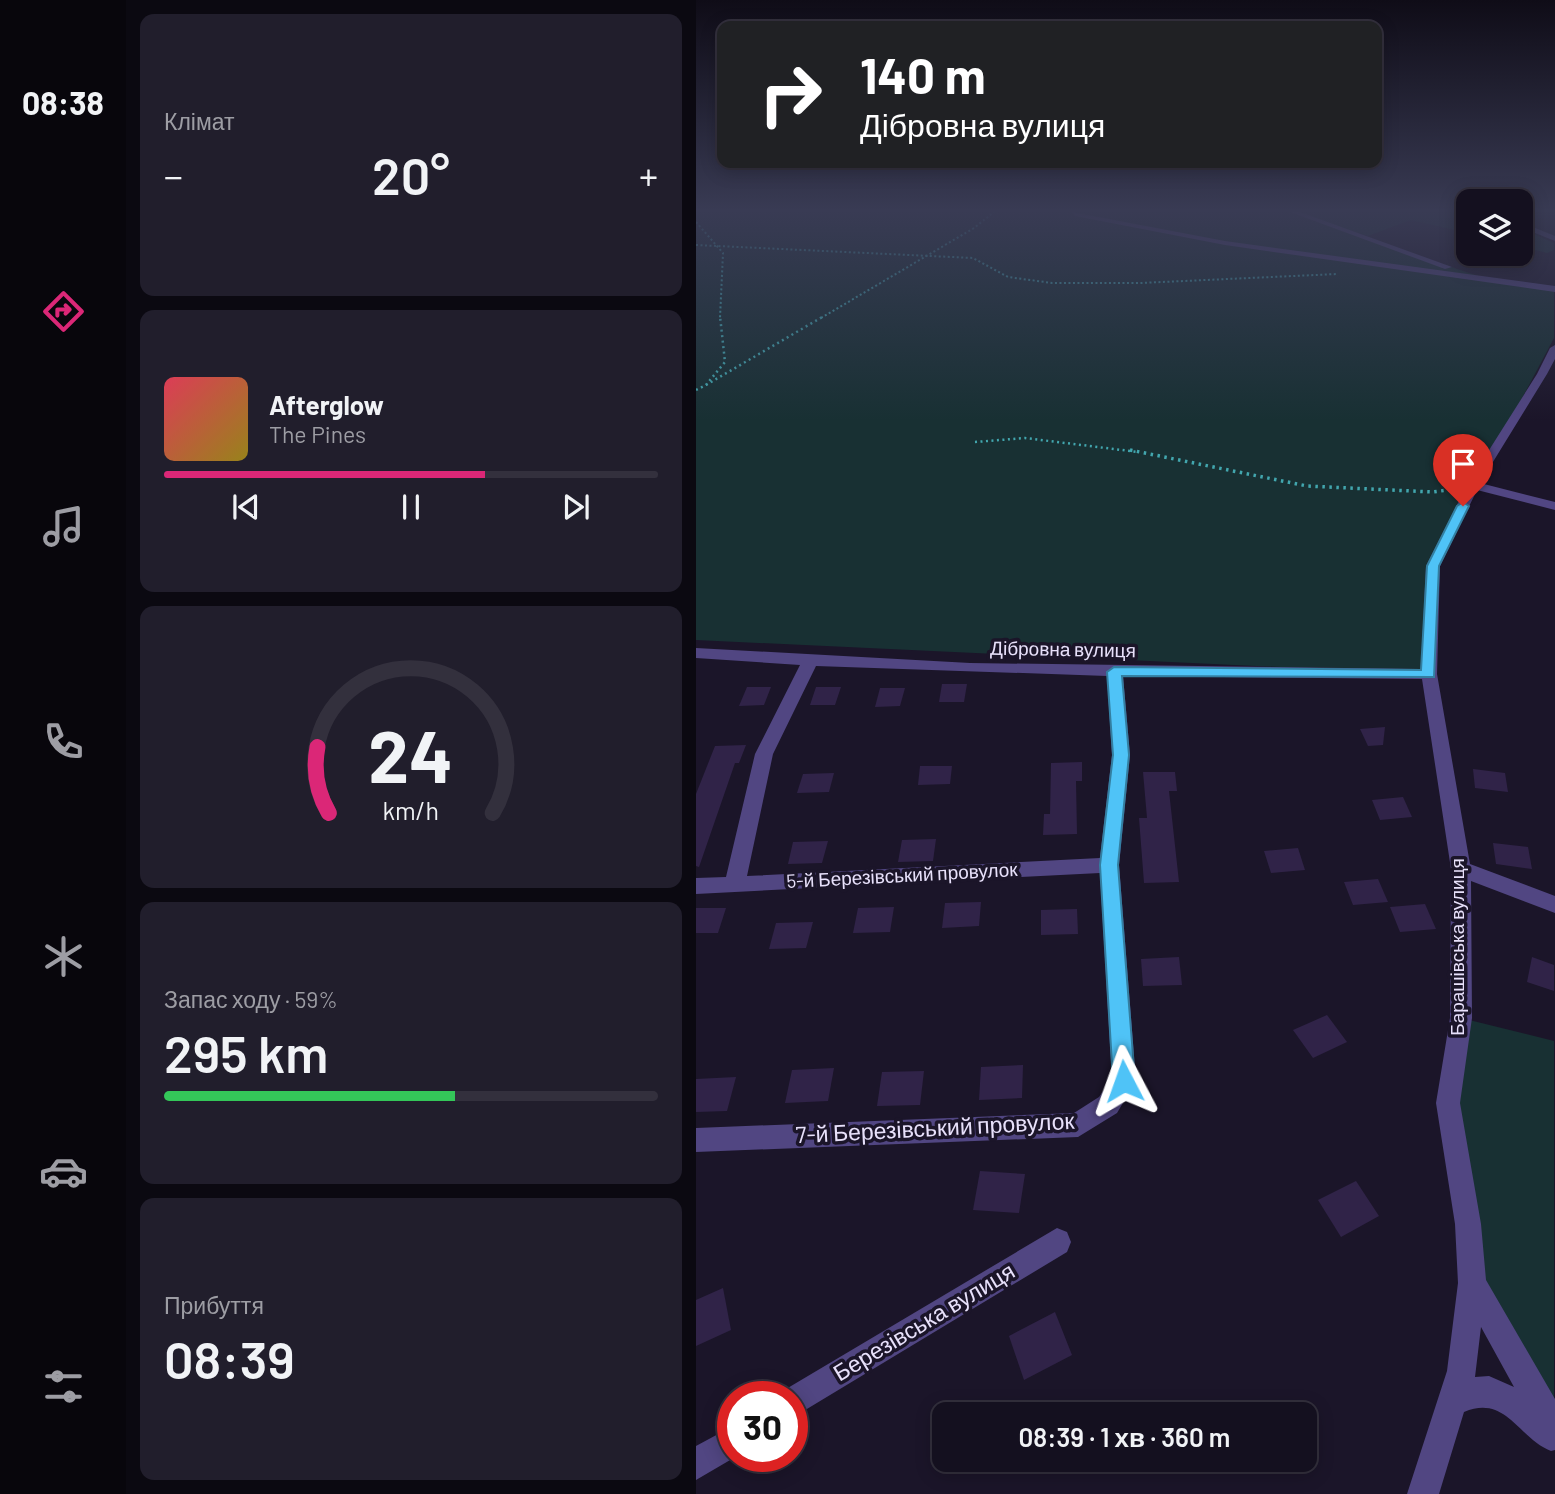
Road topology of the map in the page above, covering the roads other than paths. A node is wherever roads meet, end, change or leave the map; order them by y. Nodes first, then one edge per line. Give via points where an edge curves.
1 (1499, 282) edge
2 (1555, 289) edge
3 (1555, 348) edge
4 (1548, 375) edge
5 (1473, 485) junction
6 (1555, 506) edge
7 (696, 653) edge
8 (809, 663) junction
9 (1114, 672) junction
10 (1429, 674) junction
11 (1109, 865) junction
12 (1461, 869) junction
13 (734, 883) junction
14 (696, 886) edge
15 (1555, 905) edge
16 (696, 1140) edge
17 (1057, 1242) dead end
18 (1472, 1283) junction
19 (808, 1393) edge
20 (1453, 1401) junction
21 (1555, 1430) edge
22 (1555, 1440) edge
23 (717, 1451) edge
24 (696, 1464) edge
25 (1423, 1494) edge

1 - 2 street
3 - 4 street, Барашівська вулиця
4 - 5 street, Барашівська вулиця
5 - 6 street
5 - 10 street, Барашівська вулиця via 1433,566
7 - 8 street, Дібровна вулиця
8 - 9 street, Дібровна вулиця
8 - 13 street via 764,754
9 - 10 street, Дібровна вулиця
9 - 11 street, 7-й Березівський провулок via 1121,755
10 - 12 street, Барашівська вулиця
11 - 13 street, 5-й Березівський провулок
11 - 16 street, 7-й Березівський провулок via 1124,1081 1108,1105 1078,1125
12 - 15 street
12 - 18 street, Барашівська вулиця via 1461,1018 1448,1103 1468,1224
13 - 14 street, 5-й Березівський провулок
17 - 19 street, Березівська вулиця
18 - 20 street via 1462,1371
18 - 21 street, Барашівська вулиця
20 - 22 street via 1483,1390 1501,1396
20 - 25 street
23 - 24 street

